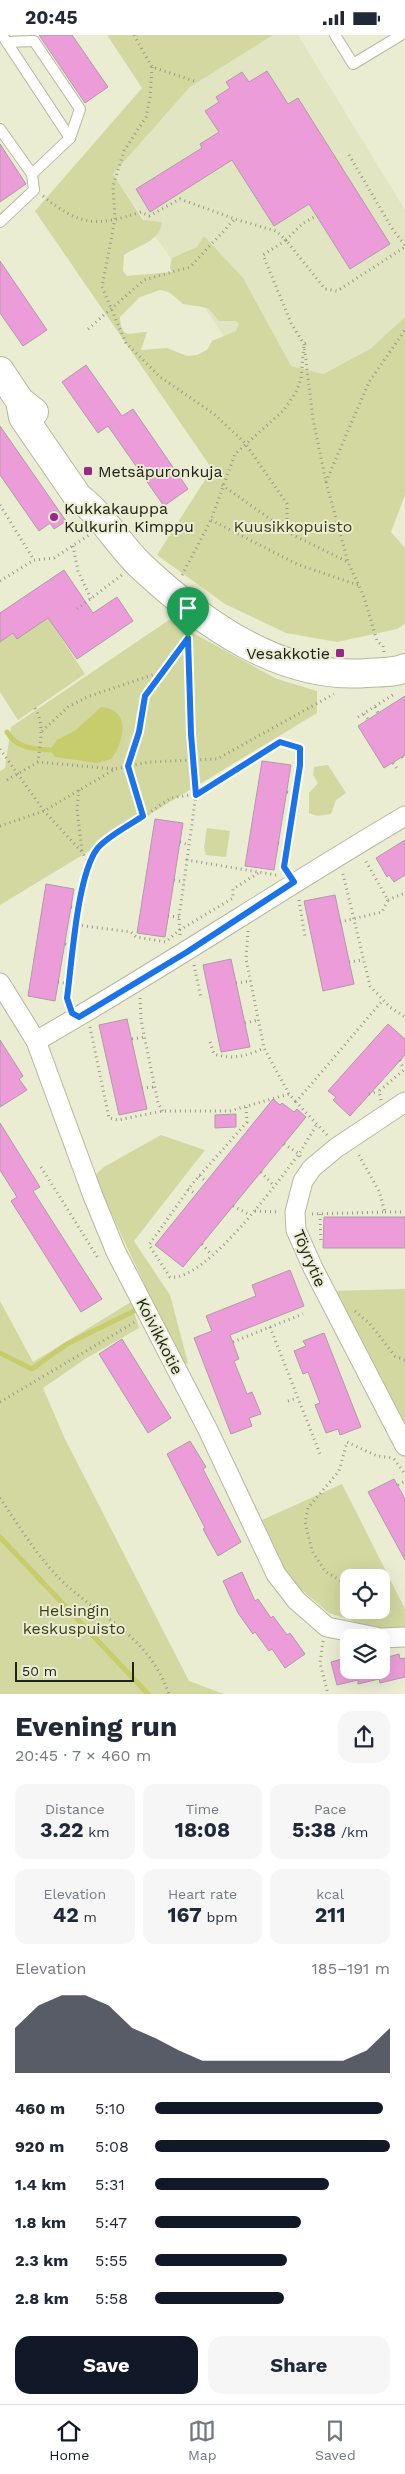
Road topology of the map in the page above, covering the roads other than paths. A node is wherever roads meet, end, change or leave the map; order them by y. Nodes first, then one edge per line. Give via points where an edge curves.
1 (335, 35) edge
2 (401, 35) edge
3 (4, 38) edge
4 (0, 129) edge
5 (70, 138) junction
6 (32, 174) junction
7 (0, 222) edge
8 (0, 371) edge
9 (398, 677) edge
10 (405, 816) edge
11 (0, 983) edge
12 (36, 1041) junction
13 (405, 1102) edge
14 (399, 1454) edge
15 (340, 1630) edge
16 (405, 1637) edge
17 (390, 1638) edge

1 - 2 lane via 353,64
3 - 5 lane
3 - 5 lane via 34,41 80,109
4 - 6 lane
5 - 6 lane
6 - 7 lane via 34,190
8 - 9 street via 20,401 33,410 86,491 90,505 126,552 194,628 295,665 326,672
10 - 12 street via 187,952
11 - 12 street, Koivikkotie
12 - 15 street, Koivikkotie via 116,1252 276,1574 296,1600 327,1627
13 - 14 street, Töyrytie via 312,1168 303,1181 295,1212 296,1230
16 - 17 street

